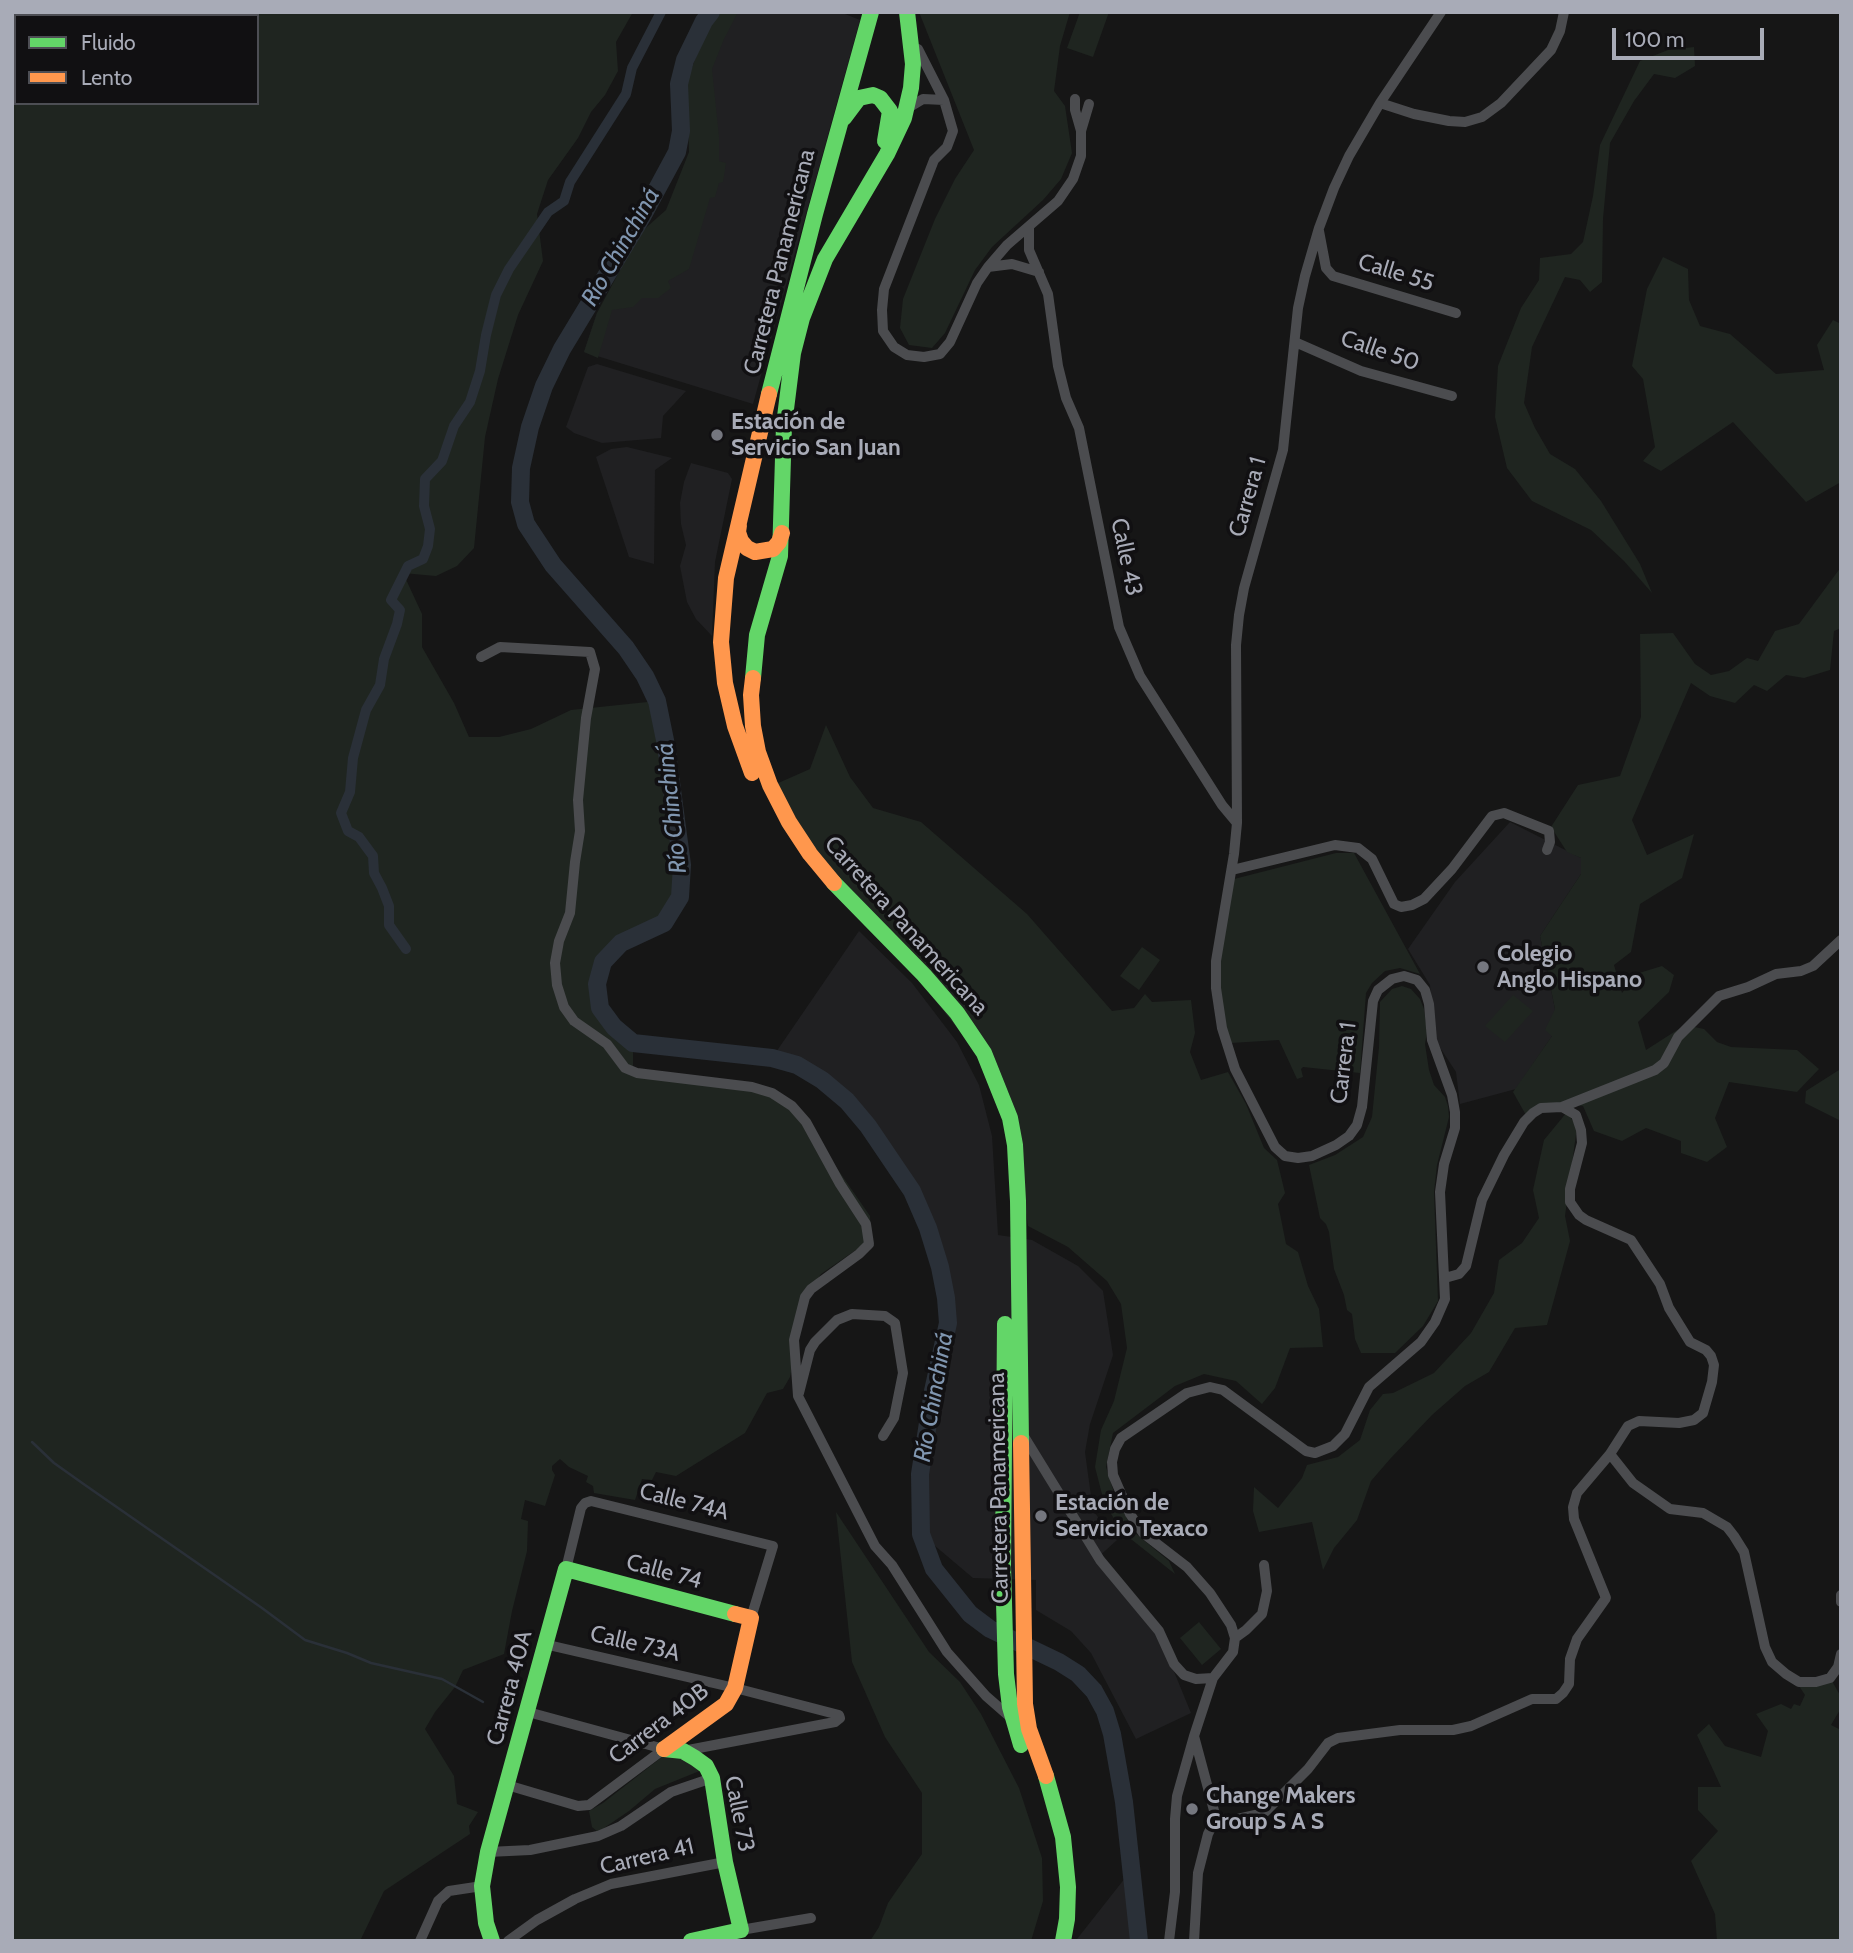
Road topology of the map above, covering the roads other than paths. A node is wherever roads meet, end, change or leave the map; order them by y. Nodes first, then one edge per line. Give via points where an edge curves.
1 (871, 12) edge
2 (907, 12) edge
3 (1441, 12) edge
4 (1564, 12) edge
5 (1075, 99) dead end
6 (944, 100) junction
7 (1380, 103) junction
8 (1089, 104) dead end
9 (906, 110) junction
10 (838, 128) junction
11 (1081, 131) junction
12 (876, 173) junction
13 (1029, 226) junction
14 (1319, 228) junction
15 (988, 267) junction
16 (1039, 272) junction
17 (1456, 313) dead end
18 (1295, 342) junction
19 (1452, 396) dead end
20 (739, 523) junction
21 (782, 533) junction
22 (481, 657) dead end
23 (1237, 823) junction
24 (1547, 850) dead end
25 (1232, 870) junction
26 (1841, 940) edge
27 (1570, 1111) junction
28 (1445, 1278) junction
29 (798, 1396) junction
30 (1021, 1431) junction
31 (883, 1436) dead end
32 (1610, 1454) junction
33 (585, 1503) joint
34 (773, 1546) joint
35 (1264, 1565) dead end
36 (566, 1569) junction
37 (1841, 1595) edge
38 (1841, 1602) edge
39 (751, 1618) junction
40 (1235, 1637) junction
41 (544, 1644) junction
42 (1841, 1654) edge
43 (1213, 1678) junction
44 (735, 1689) junction
45 (528, 1712) junction
46 (1013, 1719) junction
47 (1194, 1736) junction
48 (664, 1749) junction
49 (683, 1751) junction
50 (712, 1779) junction
51 (507, 1785) junction
52 (1216, 1818) junction
53 (488, 1852) junction
54 (725, 1862) junction
55 (482, 1886) junction
56 (811, 1918) dead end
57 (741, 1930) junction
58 (420, 1941) edge
59 (492, 1941) edge
60 (508, 1941) edge
61 (691, 1941) edge
62 (1050, 1941) edge
63 (1063, 1941) edge
64 (1169, 1941) edge
65 (1194, 1941) edge

1 - 10 main road, Carretera Panamericana
2 - 6 street via 925,66
2 - 9 main road, Carretera Panamericana via 913,64
3 - 7 street, Carrera 1
4 - 7 street via 1551,50 1482,117 1449,121
5 - 11 street
6 - 9 street via 923,99
6 - 15 street via 953,131 951,140 934,160 884,289 883,331 894,347 907,355 940,354
7 - 14 street, Carrera 1 via 1349,156
8 - 11 street
9 - 12 main road, Carretera Panamericana
10 - 12 main road via 859,98 873,95 886,102 888,131
10 - 20 main road, Carretera Panamericana
11 - 13 street via 1081,156 1073,179 1058,201
12 - 21 main road, Carretera Panamericana via 825,259 796,341 787,389
13 - 15 street
13 - 16 street, Calle 43 via 1029,250
14 - 17 street, Calle 55 via 1326,268 1334,276
14 - 18 street, Carrera 1 via 1303,286
15 - 16 street via 1012,264
16 - 23 street, Calle 43 via 1048,294 1066,398 1079,428 1119,627 1140,677
18 - 19 street, Calle 50 via 1361,371
18 - 23 street, Carrera 1 via 1283,450 1238,625
20 - 21 main road via 740,541 755,552 773,549
20 - 46 main road, Carretera Panamericana via 726,578 721,642 735,726 758,788 802,860 948,1020 984,1082 997,1121 1006,1201 1003,1581 1006,1674
21 - 30 main road, Carretera Panamericana via 777,573 752,665 758,752 770,785 810,854 957,1013 995,1076 1015,1145
22 - 29 street via 500,647 590,652 595,669 586,718 570,913 555,962 564,1007 574,1021 607,1044 625,1068 752,1087 792,1106 866,1224 869,1244 805,1297 794,1340
23 - 25 street, Carrera 1
24 - 25 street via 1549,831 1504,813 1492,816 1424,899 1401,907 1394,904 1371,859 1358,848 1335,845
25 - 28 street, Carrera 1 via 1216,961 1222,1028 1235,1069 1275,1147 1285,1156 1311,1156 1349,1136 1362,1107 1373,1000 1378,990 1404,976 1417,980 1425,990 1432,1040 1455,1112 1440,1192
26 - 27 street via 1813,966 1776,974 1719,996 1678,1037 1655,1070
27 - 28 street via 1541,1108 1524,1122 1482,1200 1466,1266
27 - 32 street via 1581,1130 1582,1143 1570,1202 1586,1220 1631,1240 1690,1342 1706,1350 1714,1365 1703,1413 1679,1423 1639,1421 1628,1426
28 - 40 street, Carrera 1 via 1445,1299 1435,1322 1421,1342 1369,1387 1345,1434 1333,1446 1315,1453 1306,1451 1223,1391 1210,1387 1187,1393 1122,1438 1115,1449 1113,1475 1130,1514 1143,1533 1187,1567 1210,1593
29 - 31 street via 810,1350 837,1320 852,1314 885,1316 895,1323 903,1373 894,1418
29 - 46 street via 875,1546 947,1652
30 - 43 street via 1100,1560 1159,1631 1174,1664 1184,1675
30 - 63 main road, Carretera Panamericana via 1025,1704 1063,1837 1068,1887
32 - 42 street via 1633,1483 1670,1509 1703,1513 1727,1527 1744,1552 1772,1662 1799,1682 1816,1682 1830,1678
32 - 52 street via 1577,1493 1573,1507 1606,1598 1577,1639 1569,1684 1563,1693 1556,1699 1532,1699 1453,1730 1399,1730 1338,1738 1328,1743 1264,1813 1233,1820
33 - 34 street, Calle 74A
33 - 36 street, Carrera 40A
34 - 39 street, Carrera 40B
35 - 40 street via 1267,1591 1262,1614
36 - 39 main road, Calle 74
36 - 41 main road, Carrera 40A
37 - 38 street
39 - 44 main road, Carrera 40B
40 - 43 street via 1233,1652
41 - 44 street, Calle 73A
41 - 45 main road, Carrera 40A
43 - 47 street
44 - 48 main road, Carrera 40B via 726,1704
44 - 49 street, Calle 73A via 839,1715 838,1721
45 - 48 street
45 - 51 main road, Carrera 40A
46 - 62 main road, Carretera Panamericana via 1051,1839 1056,1887
47 - 52 street
47 - 64 street via 1176,1808
48 - 49 main road
48 - 51 street, Carrera 40B via 589,1805 578,1806
49 - 50 main road, Calle 73 via 706,1766
50 - 53 street via 671,1792 598,1836 530,1850
50 - 54 main road, Calle 73
51 - 53 main road, Carrera 40A
52 - 65 street via 1198,1873
53 - 55 main road, Carrera 40A
54 - 57 main road, Calle 73
54 - 60 street, Carrera 41 via 611,1884 547,1914
55 - 58 street via 449,1892 438,1901
55 - 59 main road, Carrera 40A
56 - 57 street
57 - 61 main road

